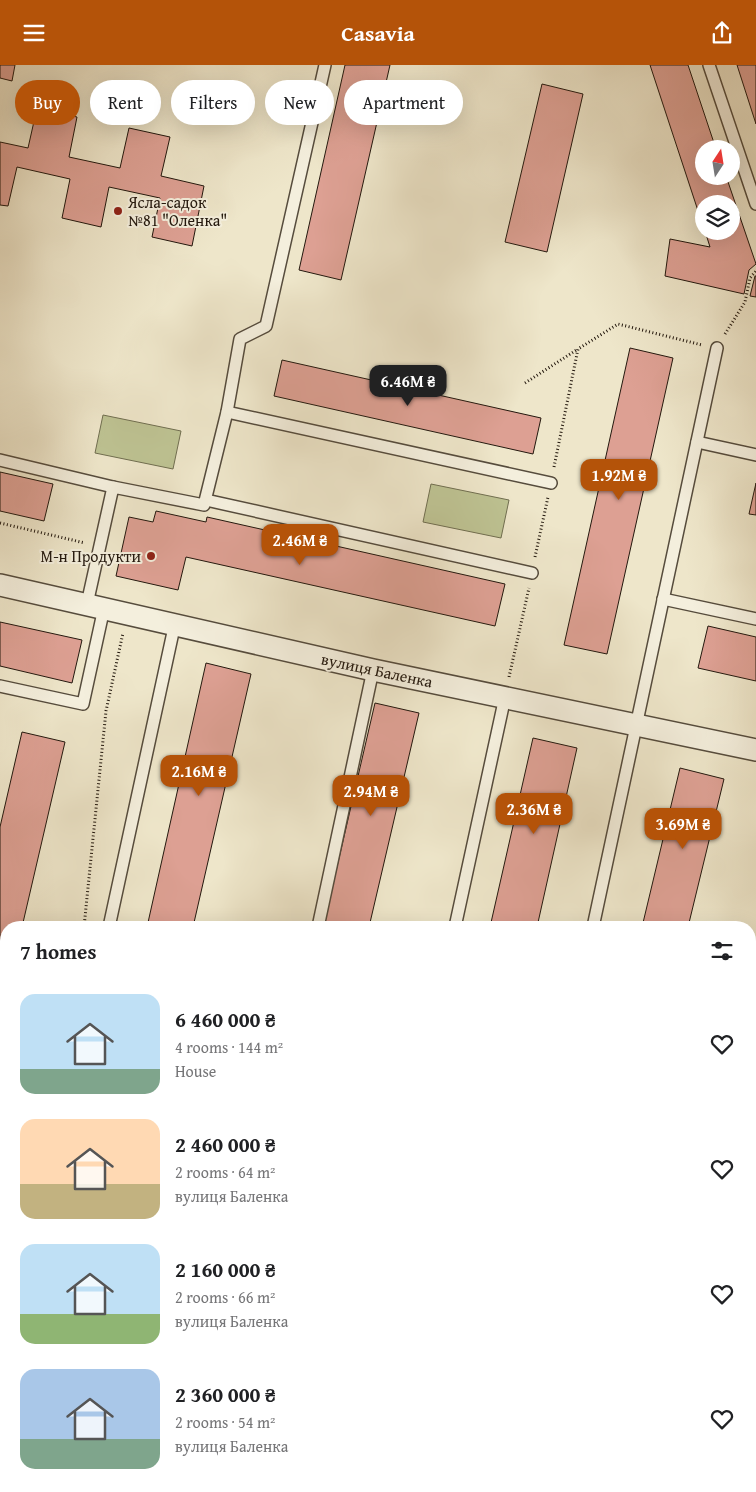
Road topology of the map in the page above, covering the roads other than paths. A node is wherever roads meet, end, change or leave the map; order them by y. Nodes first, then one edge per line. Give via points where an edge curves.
1 (324, 65) edge
2 (709, 65) edge
3 (756, 204) edge
4 (716, 348) road end
5 (226, 412) junction
6 (696, 442) junction
7 (756, 455) edge
8 (0, 460) edge
9 (550, 483) road end
10 (113, 487) junction
11 (206, 499) junction
12 (532, 573) road end
13 (0, 585) edge
14 (663, 599) junction
15 (96, 606) junction
16 (756, 619) edge
17 (175, 623) junction
18 (372, 669) junction
19 (0, 686) edge
20 (505, 697) junction
21 (636, 725) junction
22 (756, 750) edge
23 (111, 921) edge
24 (319, 921) edge
25 (456, 921) edge
26 (594, 921) edge

1 - 5 lane via 266,326 240,339
2 - 3 lane
4 - 6 lane
5 - 9 lane
5 - 11 lane
6 - 7 lane
6 - 14 lane
8 - 10 lane
10 - 11 lane via 204,505
10 - 15 lane via 100,546
11 - 12 lane
13 - 15 street, вулиця Баленка
14 - 16 lane
14 - 21 lane
15 - 17 street, вулиця Баленка
15 - 19 lane via 83,704
17 - 18 street, вулиця Баленка
17 - 23 lane
18 - 20 street, вулиця Баленка
18 - 24 lane
20 - 21 street, вулиця Баленка
20 - 25 lane
21 - 22 street, вулиця Баленка
21 - 26 lane

